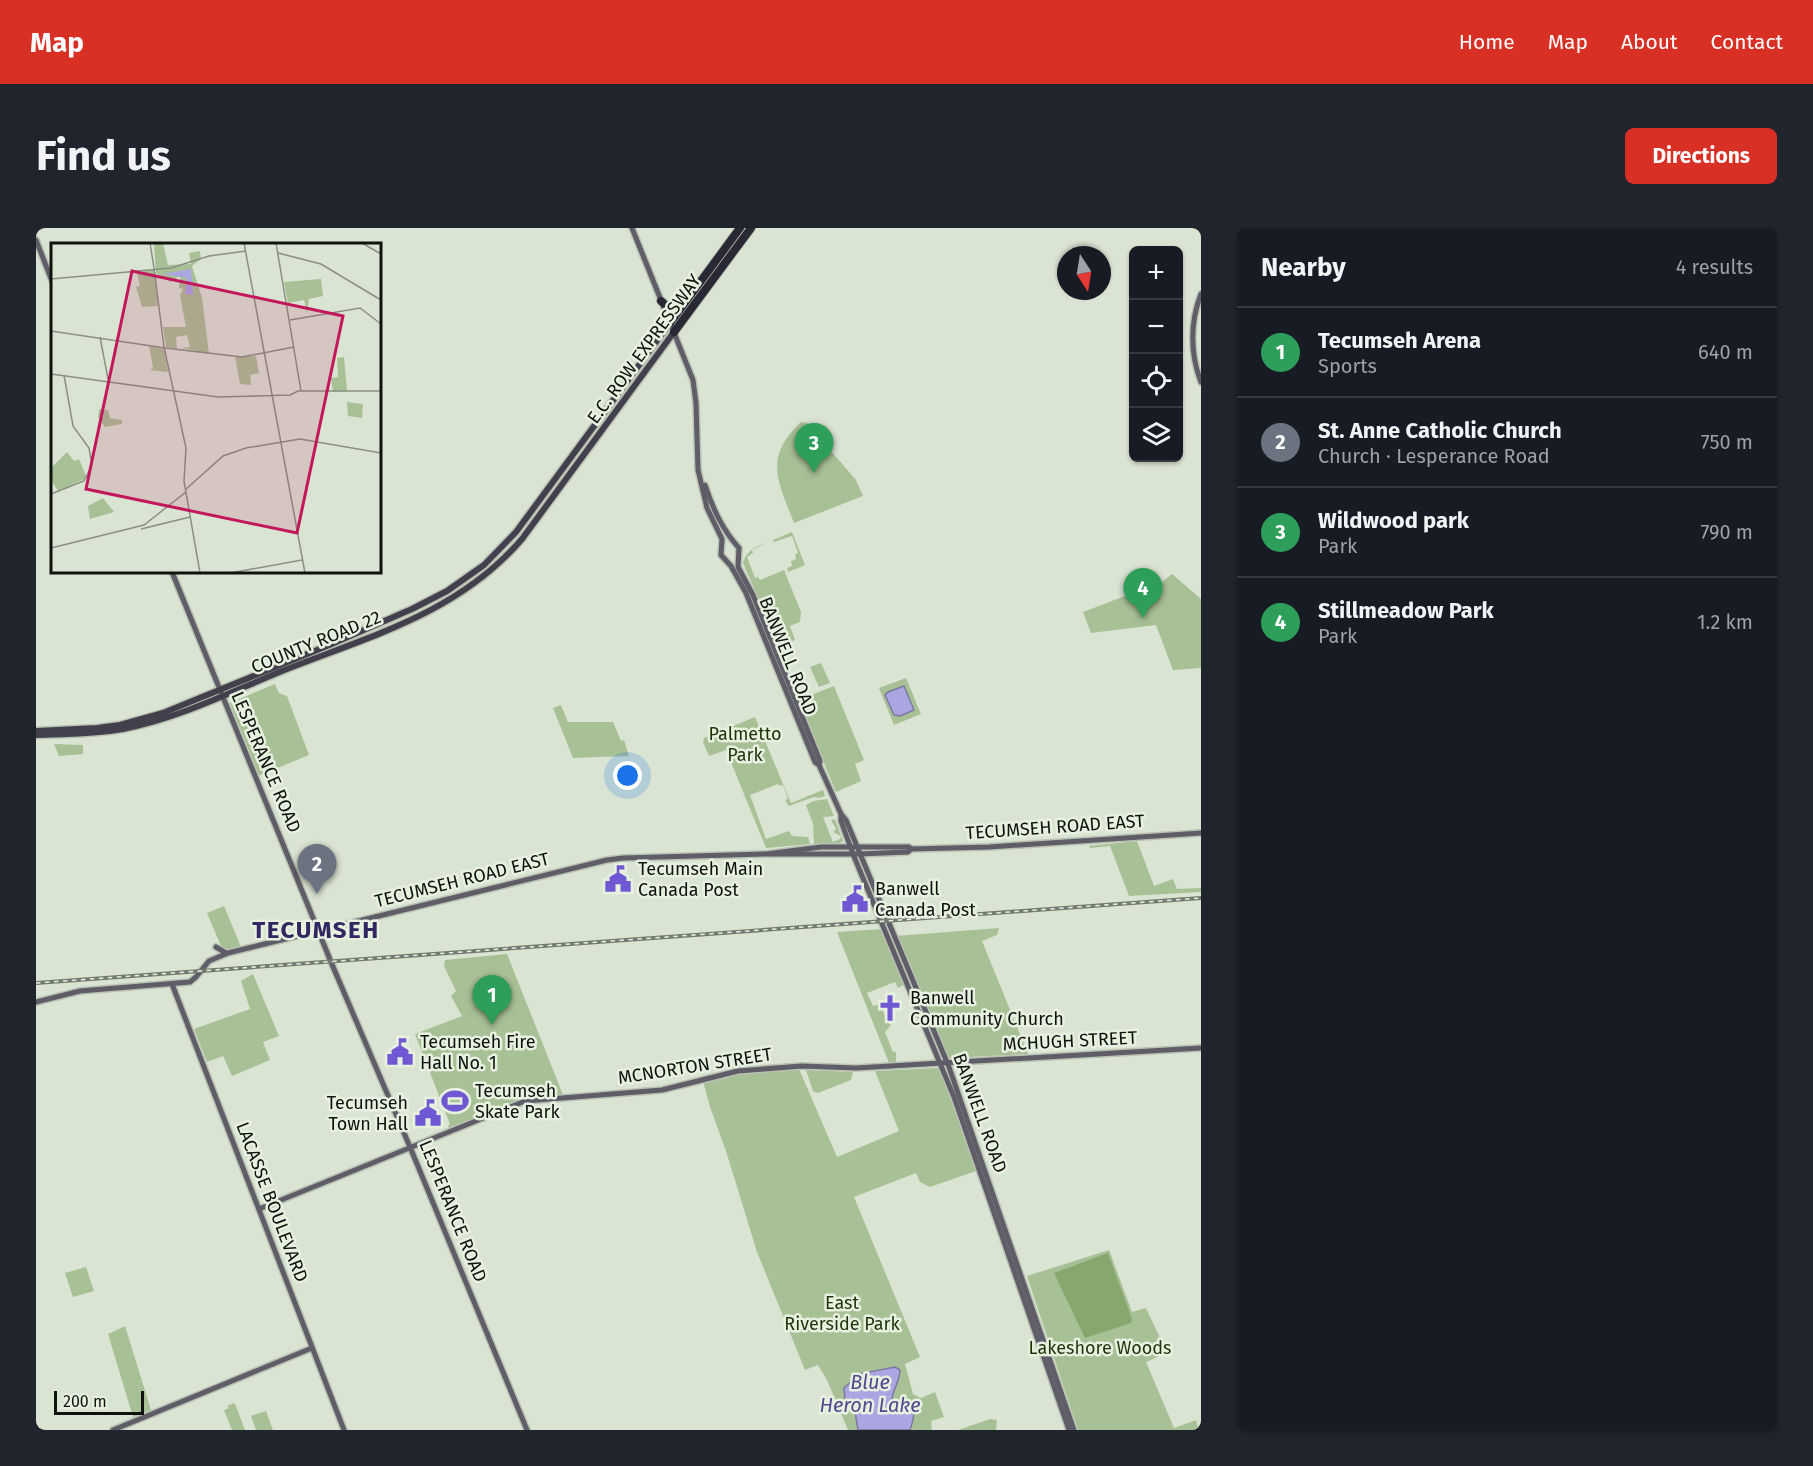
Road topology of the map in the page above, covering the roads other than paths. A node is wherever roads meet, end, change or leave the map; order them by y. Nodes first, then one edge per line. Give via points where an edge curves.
1 (632, 228) edge
2 (740, 228) edge
3 (752, 228) edge
4 (36, 240) edge
5 (51, 278) edge
6 (1201, 294) edge
7 (661, 301) junction
8 (682, 307) junction
9 (670, 323) junction
10 (674, 332) junction
11 (1201, 382) edge
12 (698, 464) junction
13 (556, 478) joint
14 (560, 488) joint
15 (735, 544) junction
16 (723, 546) junction
17 (738, 557) junction
18 (724, 560) junction
19 (172, 573) edge
20 (221, 693) junction
21 (36, 733) edge
22 (819, 765) junction
23 (1201, 832) edge
24 (854, 847) junction
25 (911, 849) junction
26 (766, 854) junction
27 (856, 854) junction
28 (312, 912) junction
29 (320, 930) junction
30 (301, 935) junction
31 (216, 947) dead end
32 (228, 953) junction
33 (172, 984) junction
34 (36, 1002) edge
35 (1201, 1048) edge
36 (944, 1063) junction
37 (410, 1147) junction
38 (259, 1209) junction
39 (312, 1348) junction
40 (114, 1430) edge
41 (344, 1430) edge
42 (527, 1430) edge
43 (1069, 1430) edge
44 (1074, 1430) edge

1 - 7 main road
2 - 8 highway, E.C. ROW EXPRESSWAY
3 - 10 highway, E.C. ROW EXPRESSWAY
4 - 5 main road
6 - 11 main road via 1194,315 1193,340
7 - 8 highway via 671,310
7 - 9 main road
8 - 9 highway, E.C. ROW EXPRESSWAY
9 - 10 main road
9 - 13 main road, E.C. ROW EXPRESSWAY
10 - 12 main road via 694,385
10 - 14 main road, E.C. ROW EXPRESSWAY
12 - 15 main road via 714,511
12 - 16 main road via 707,508
13 - 20 main road, COUNTY ROAD 22 via 501,549 466,579 369,628
14 - 20 main road, COUNTY ROAD 22 via 510,553 450,601 399,625
15 - 16 main road
15 - 17 main road via 740,551
16 - 18 main road
17 - 18 main road via 730,562
17 - 22 main road, BANWELL ROAD via 739,570 753,595
18 - 22 main road, BANWELL ROAD via 746,593
19 - 20 main road, LESPERANCE ROAD
20 - 21 main road, COUNTY ROAD 22 via 170,717 123,729 82,734
20 - 28 main road, LESPERANCE ROAD
22 - 24 main road, BANWELL ROAD via 846,820
23 - 25 main road, TECUMSEH ROAD EAST
24 - 25 main road, TECUMSEH ROAD EAST
24 - 26 main road, TECUMSEH ROAD EAST
24 - 27 main road, BANWELL ROAD
25 - 27 main road, TECUMSEH ROAD EAST
26 - 27 main road, TECUMSEH ROAD EAST
26 - 29 main road, TECUMSEH ROAD EAST via 607,860
27 - 36 main road, BANWELL ROAD
28 - 29 main road, LESPERANCE ROAD
28 - 30 main road via 312,925
29 - 30 main road, TECUMSEH ROAD EAST
29 - 37 main road, LESPERANCE ROAD
30 - 32 main road, TECUMSEH ROAD EAST
31 - 32 main road
32 - 33 main road, TECUMSEH ROAD EAST via 209,961 191,981
33 - 34 main road, TECUMSEH ROAD EAST via 80,991
33 - 38 main road, LACASSE BOULEVARD
35 - 36 main road, MCHUGH STREET
36 - 37 main road, MCNORTON STREET via 738,1071 662,1089 525,1101
36 - 43 main road, BANWELL ROAD
36 - 44 main road, BANWELL ROAD
37 - 38 main road, MCNORTON STREET
37 - 42 main road, LESPERANCE ROAD
38 - 39 main road, LACASSE BOULEVARD
39 - 40 main road
39 - 41 main road, LACASSE BOULEVARD

